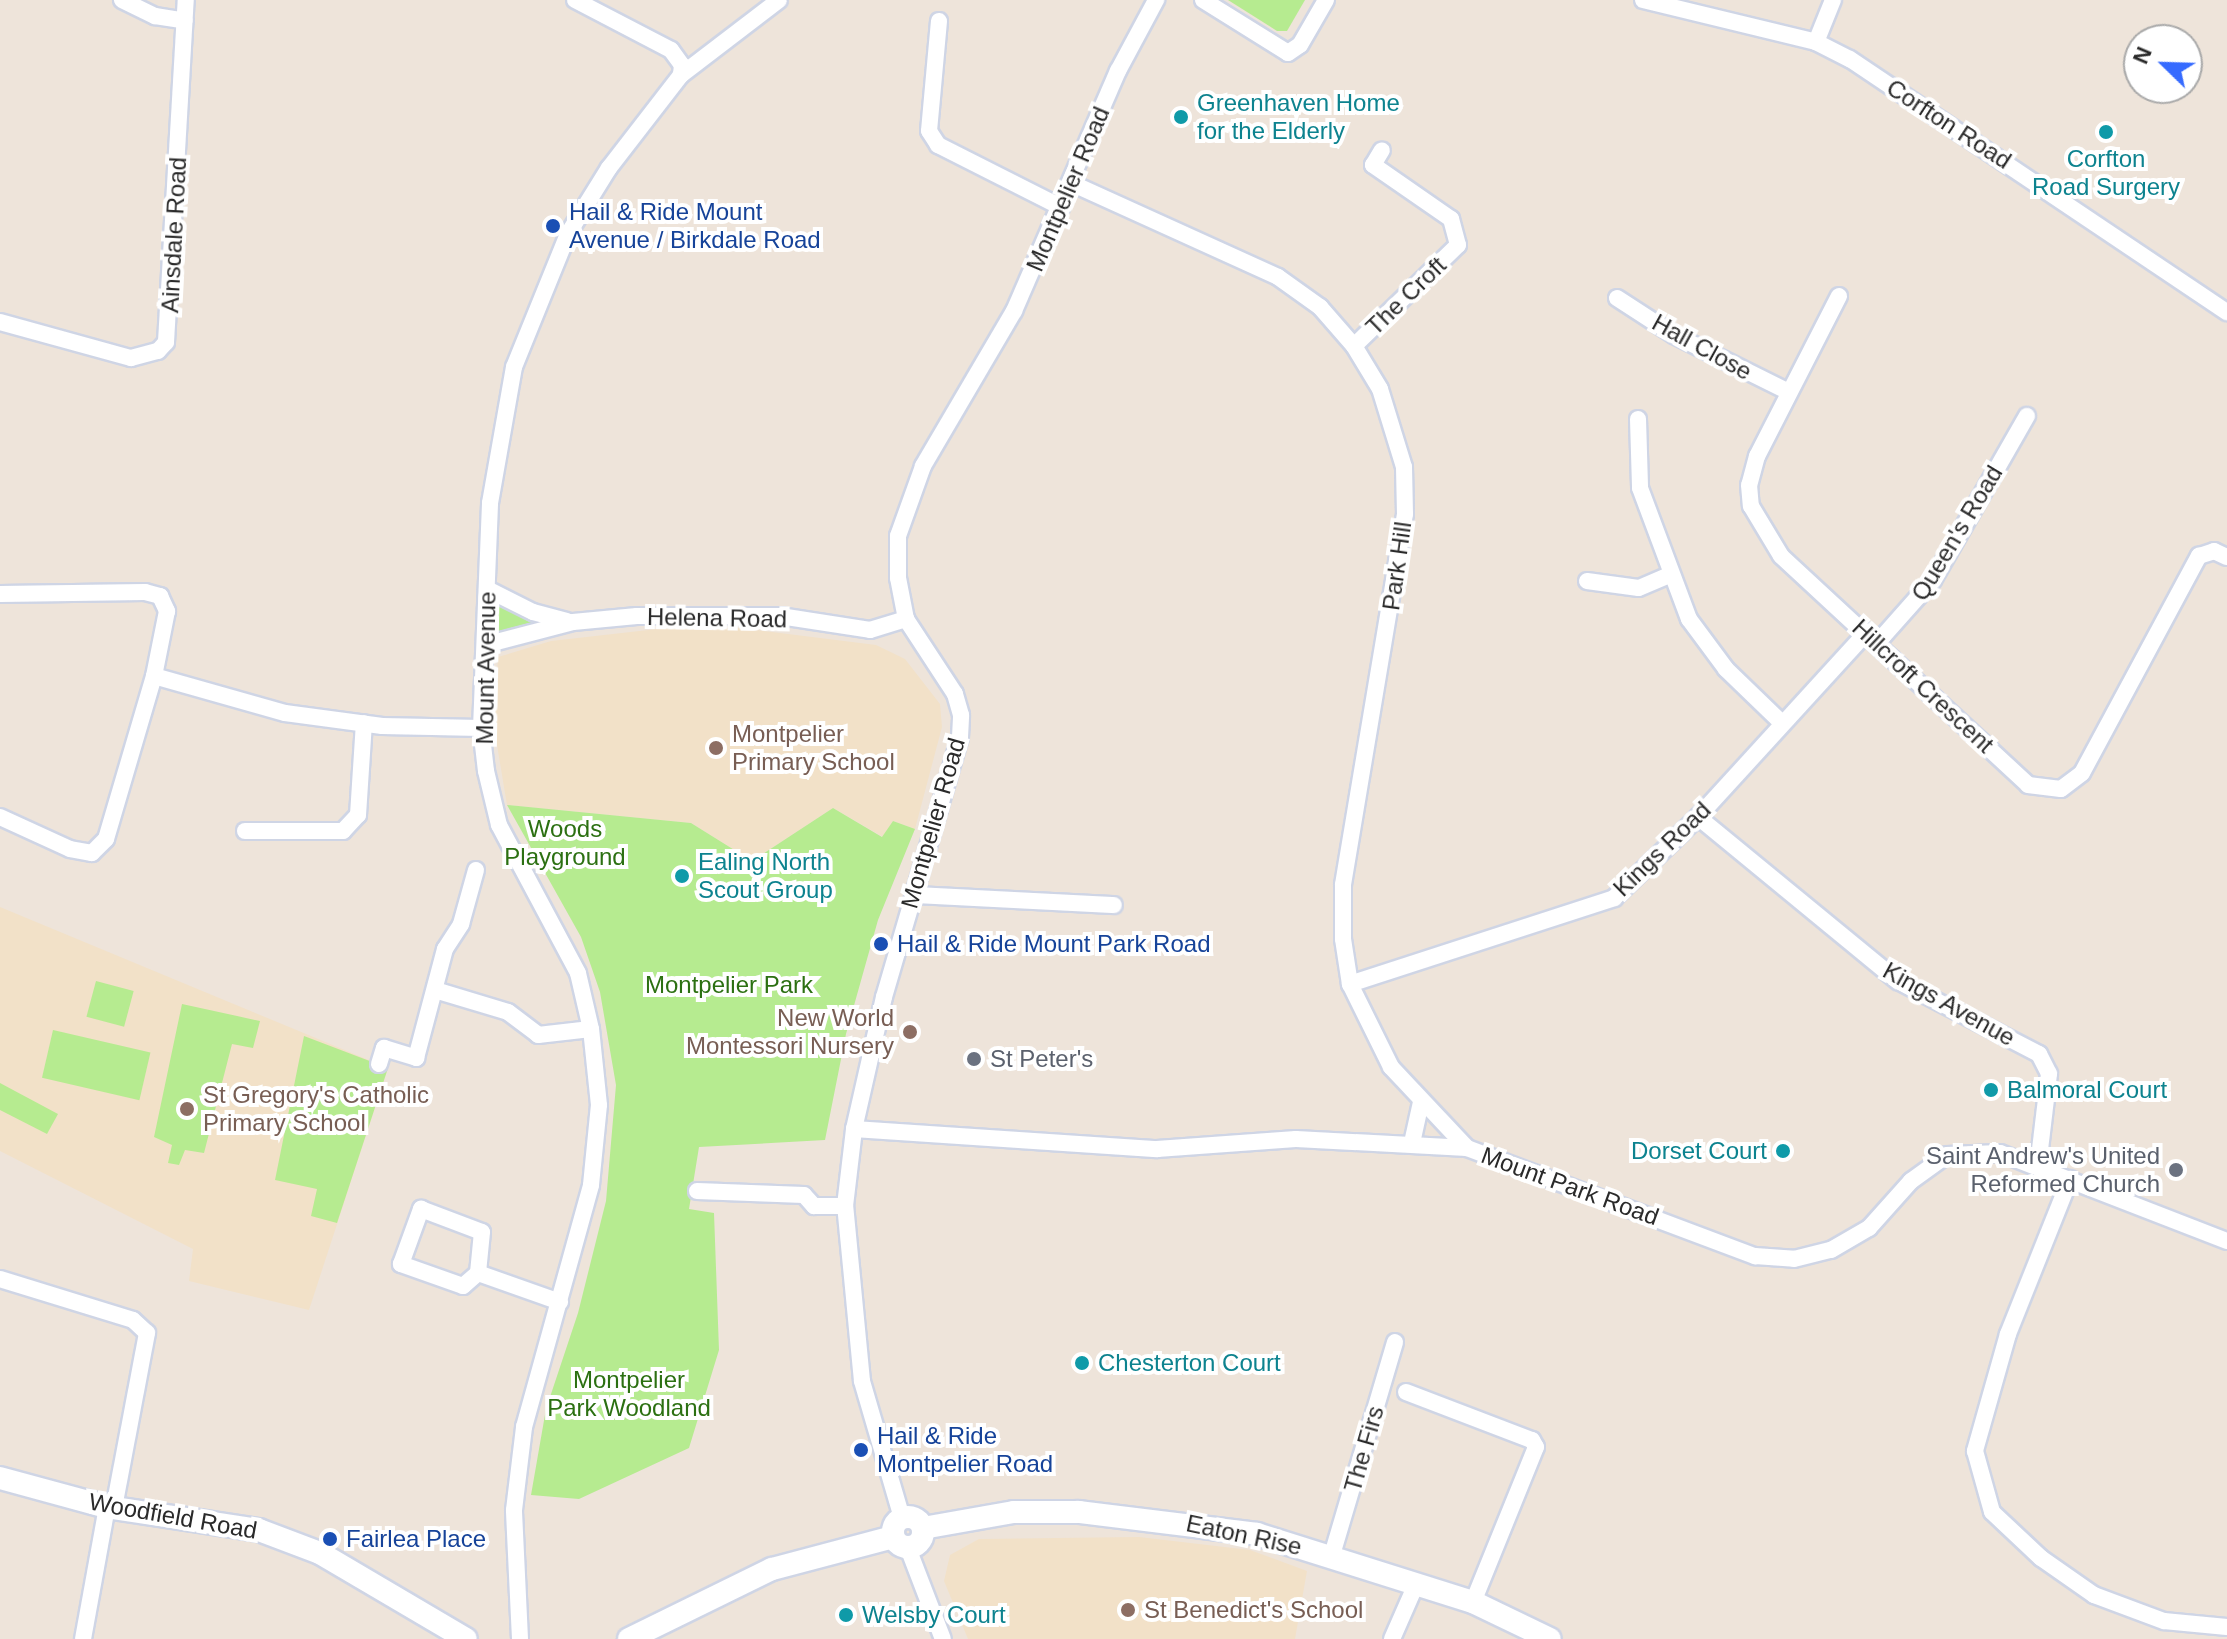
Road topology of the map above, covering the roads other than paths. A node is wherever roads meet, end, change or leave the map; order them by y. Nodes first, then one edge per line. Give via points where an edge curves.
1 (122, 0) edge
2 (186, 0) edge
3 (575, 0) edge
4 (779, 0) edge
5 (1156, 0) edge
6 (1203, 0) edge
7 (1326, 0) edge
8 (1643, 0) edge
9 (1833, 0) edge
10 (185, 21) junction
11 (939, 21) dead end
12 (1816, 42) junction
13 (681, 75) junction
14 (1382, 150) dead end
15 (1071, 183) junction
16 (1061, 207) junction
17 (1839, 296) dead end
18 (1617, 298) dead end
19 (2227, 312) edge
20 (0, 322) edge
21 (1354, 346) junction
22 (1789, 392) junction
23 (2027, 416) dead end
24 (1638, 419) dead end
25 (2227, 557) edge
26 (1670, 575) junction
27 (1587, 581) dead end
28 (487, 589) junction
29 (0, 594) edge
30 (906, 619) junction
31 (573, 622) junction
32 (1872, 637) junction
33 (485, 645) junction
34 (154, 676) junction
35 (364, 723) junction
36 (1782, 723) junction
37 (481, 728) junction
38 (0, 817) edge
39 (1698, 817) junction
40 (245, 831) dead end
41 (476, 870) dead end
42 (914, 895) junction
43 (1114, 905) dead end
44 (1350, 984) junction
45 (435, 990) junction
46 (591, 1029) junction
47 (379, 1064) dead end
48 (1421, 1102) junction
49 (854, 1129) junction
50 (1412, 1143) junction
51 (1467, 1148) junction
52 (2038, 1166) junction
53 (2070, 1179) junction
54 (697, 1191) dead end
55 (845, 1206) junction
56 (2225, 1237) edge
57 (478, 1273) junction
58 (0, 1279) edge
59 (560, 1302) junction
60 (1395, 1342) dead end
61 (1406, 1392) dead end
62 (0, 1478) edge
63 (110, 1507) junction
64 (901, 1534) junction
65 (1332, 1555) junction
66 (1417, 1582) junction
67 (1473, 1602) junction
68 (2227, 1627) edge
69 (83, 1639) edge
70 (466, 1639) edge
71 (520, 1639) edge
72 (629, 1639) edge
73 (943, 1639) edge
74 (1392, 1639) edge
75 (1550, 1639) edge

1 - 10 street
2 - 10 street, Ainsdale Road
3 - 13 street via 671,50 682,65
4 - 13 street, Mount Avenue
5 - 15 street, Montpelier Road via 1118,71
6 - 7 street via 1288,53 1300,45
8 - 12 street, Corfton Road
9 - 12 street
10 - 20 street, Ainsdale Road via 166,342 158,351 131,358
11 - 16 street via 929,131 938,145
12 - 19 street, Corfton Road via 1994,154
13 - 28 street, Mount Avenue via 609,168 568,234 524,334 490,503
14 - 21 street, The Croft via 1373,165 1451,219 1458,245
15 - 16 street, Montpelier Road
15 - 21 street, Park Hill via 1278,277 1320,307
16 - 30 street, Montpelier Road via 994,350 906,504 898,578
17 - 22 street, Hillcroft Crescent
18 - 22 street, Hall Close via 1674,335
21 - 44 street, Park Hill via 1395,428 1405,514 1343,885
22 - 32 street, Hillcroft Crescent via 1757,456 1749,485 1751,506 1781,556
23 - 32 street, Queen's Road via 1933,580
24 - 26 street via 1640,488
25 - 32 street, Hillcroft Crescent via 2214,551 2199,556 2082,773 2061,789 2028,785
26 - 27 street via 1639,588
26 - 36 street via 1703,643
28 - 31 street, Helena Road via 533,612
28 - 33 street, Mount Avenue
29 - 34 street via 160,596 167,611
30 - 31 street, Helena Road via 870,630 780,616
30 - 42 street, Montpelier Road via 955,694 961,715 960,737
31 - 33 street, Helena Road
32 - 36 street, Kings Road
33 - 37 street, Mount Avenue
34 - 35 street via 285,713
34 - 38 street via 106,839 92,853 70,849
35 - 37 street
35 - 40 street via 358,815 343,831
36 - 39 street, Kings Road
37 - 46 street, Mount Avenue via 499,825 578,973
39 - 44 street, Kings Road via 1614,898
39 - 52 street, Kings Avenue via 1898,981 2039,1054 2049,1074
41 - 45 street
42 - 43 street
42 - 49 street, Montpelier Road
44 - 48 street, Park Hill via 1391,1067
45 - 46 street via 508,1012 538,1035
45 - 47 street via 416,1058 384,1048
46 - 59 street, Mount Avenue via 599,1105 591,1185
48 - 50 street
48 - 51 street, Park Hill
49 - 50 street, Mount Park Road via 1157,1149 1296,1139
49 - 55 street, Montpelier Road
50 - 51 street, Mount Park Road
51 - 52 street, Mount Park Road via 1755,1256 1794,1259 1831,1250 1869,1228 1911,1181 1947,1155 2000,1153
52 - 53 street, Mount Park Road
53 - 56 street, Mount Park Road
53 - 68 street via 2008,1334 1975,1451 1992,1512 2041,1558 2094,1595 2164,1621
54 - 55 street via 804,1195 814,1206
55 - 64 street, Montpelier Road via 862,1381
57 - 57 street via 482,1232 421,1209 401,1264 463,1286
57 - 59 street
58 - 63 street via 133,1320 147,1333
59 - 71 street, Mount Avenue via 528,1406 517,1482
60 - 65 street, The Firs
61 - 67 street via 1532,1440 1536,1447
62 - 63 street, Woodfield Road
63 - 69 street
63 - 70 street, Woodfield Road via 272,1535 320,1553
64 - 65 street, Eaton Rise via 920,1542 923,1528 1014,1512 1132,1515 1257,1534
64 - 72 street via 772,1569
64 - 73 street, Montpelier Road
65 - 66 street, Eaton Rise
66 - 67 street, Eaton Rise
66 - 74 street
67 - 75 street, Eaton Rise

